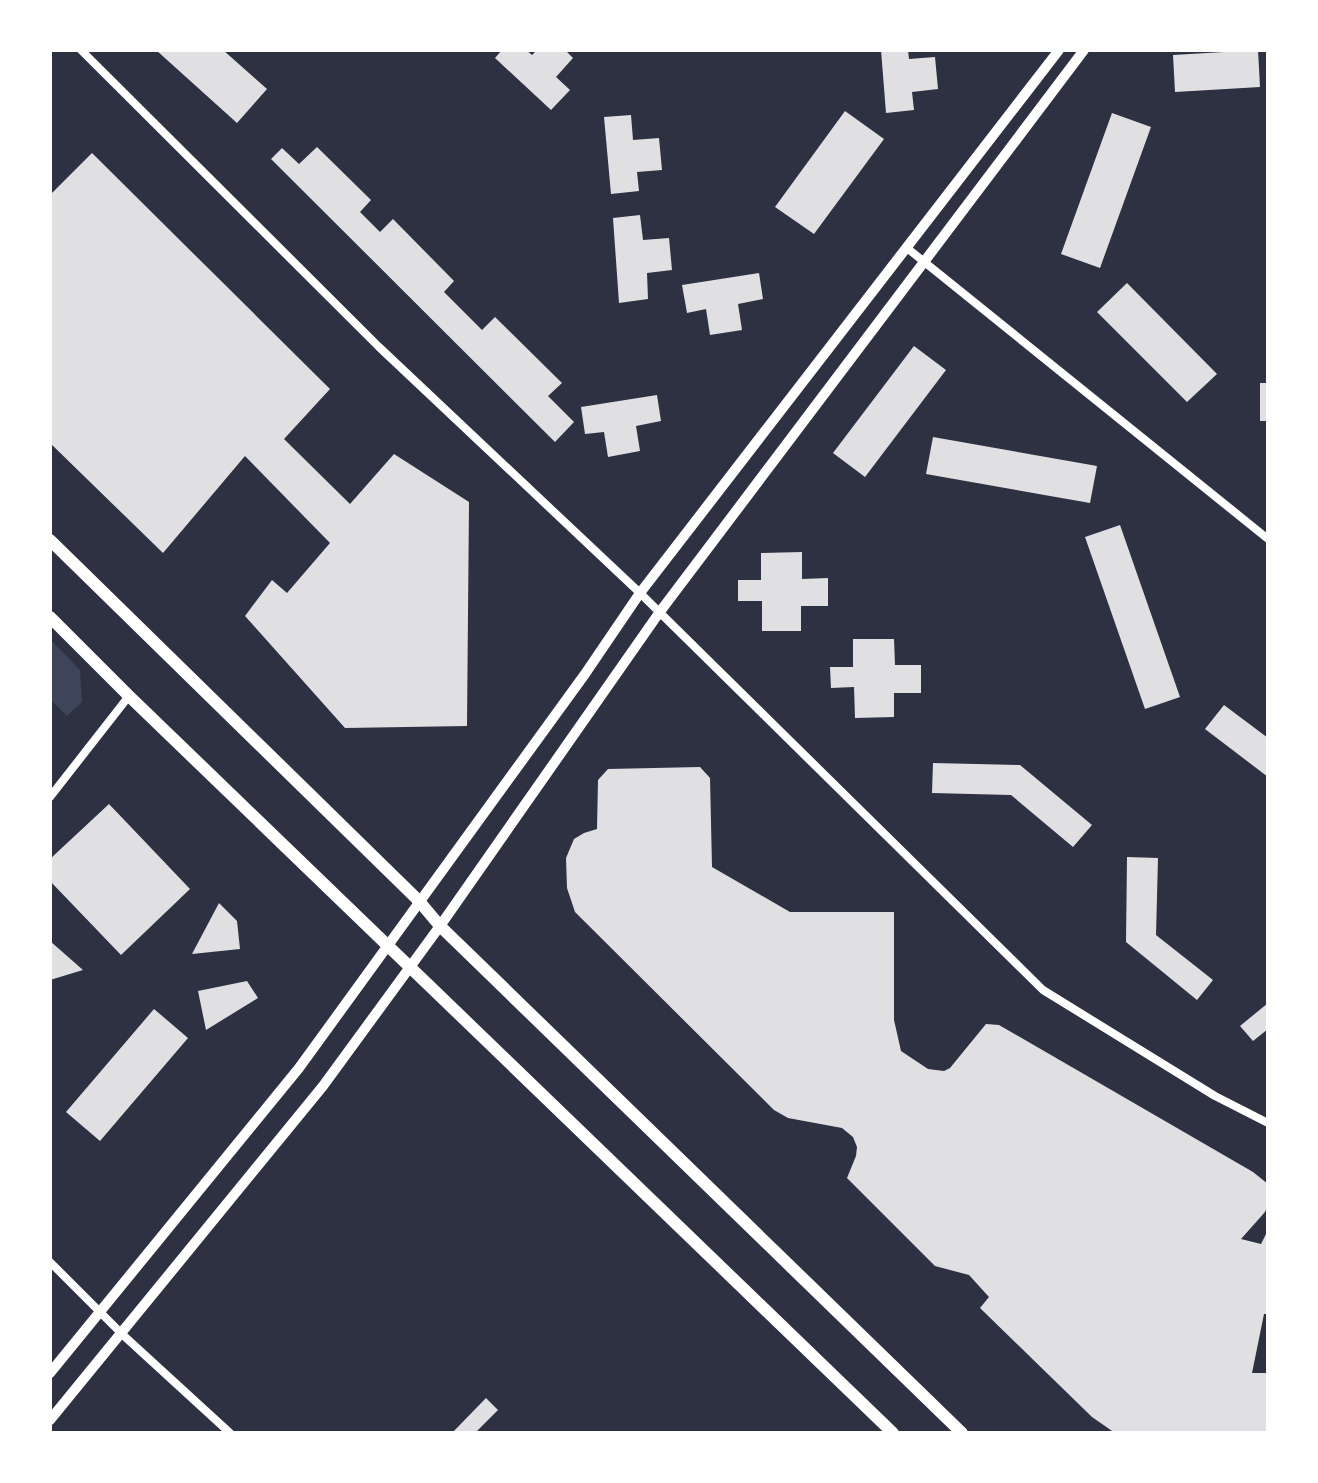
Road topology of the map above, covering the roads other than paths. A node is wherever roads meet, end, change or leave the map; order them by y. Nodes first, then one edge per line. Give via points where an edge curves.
1 (81, 50) edge
2 (1059, 50) edge
3 (1084, 50) edge
4 (907, 248) junction
5 (925, 262) junction
6 (1268, 539) edge
7 (50, 540) edge
8 (640, 593) junction
9 (659, 613) junction
10 (50, 617) edge
11 (129, 696) junction
12 (50, 797) edge
13 (419, 901) junction
14 (440, 926) junction
15 (388, 945) junction
16 (410, 967) junction
17 (1268, 1123) edge
18 (50, 1262) edge
19 (99, 1312) junction
20 (121, 1333) junction
21 (50, 1373) edge
22 (50, 1420) edge
23 (230, 1433) edge
24 (893, 1433) edge
25 (962, 1433) edge

1 - 8 street via 379,347
2 - 4 street
3 - 5 street
4 - 5 street
4 - 8 street
5 - 6 street
5 - 9 street
7 - 13 main road
8 - 9 street
8 - 13 street
9 - 14 street
9 - 17 street via 1043,990
10 - 11 main road
11 - 12 street
11 - 15 main road
13 - 14 main road
13 - 15 street
14 - 16 street
14 - 25 main road
15 - 16 main road
15 - 19 street via 299,1068
16 - 20 street via 323,1086
16 - 24 main road
18 - 19 street
19 - 20 street
19 - 21 street
20 - 22 street
20 - 23 street

